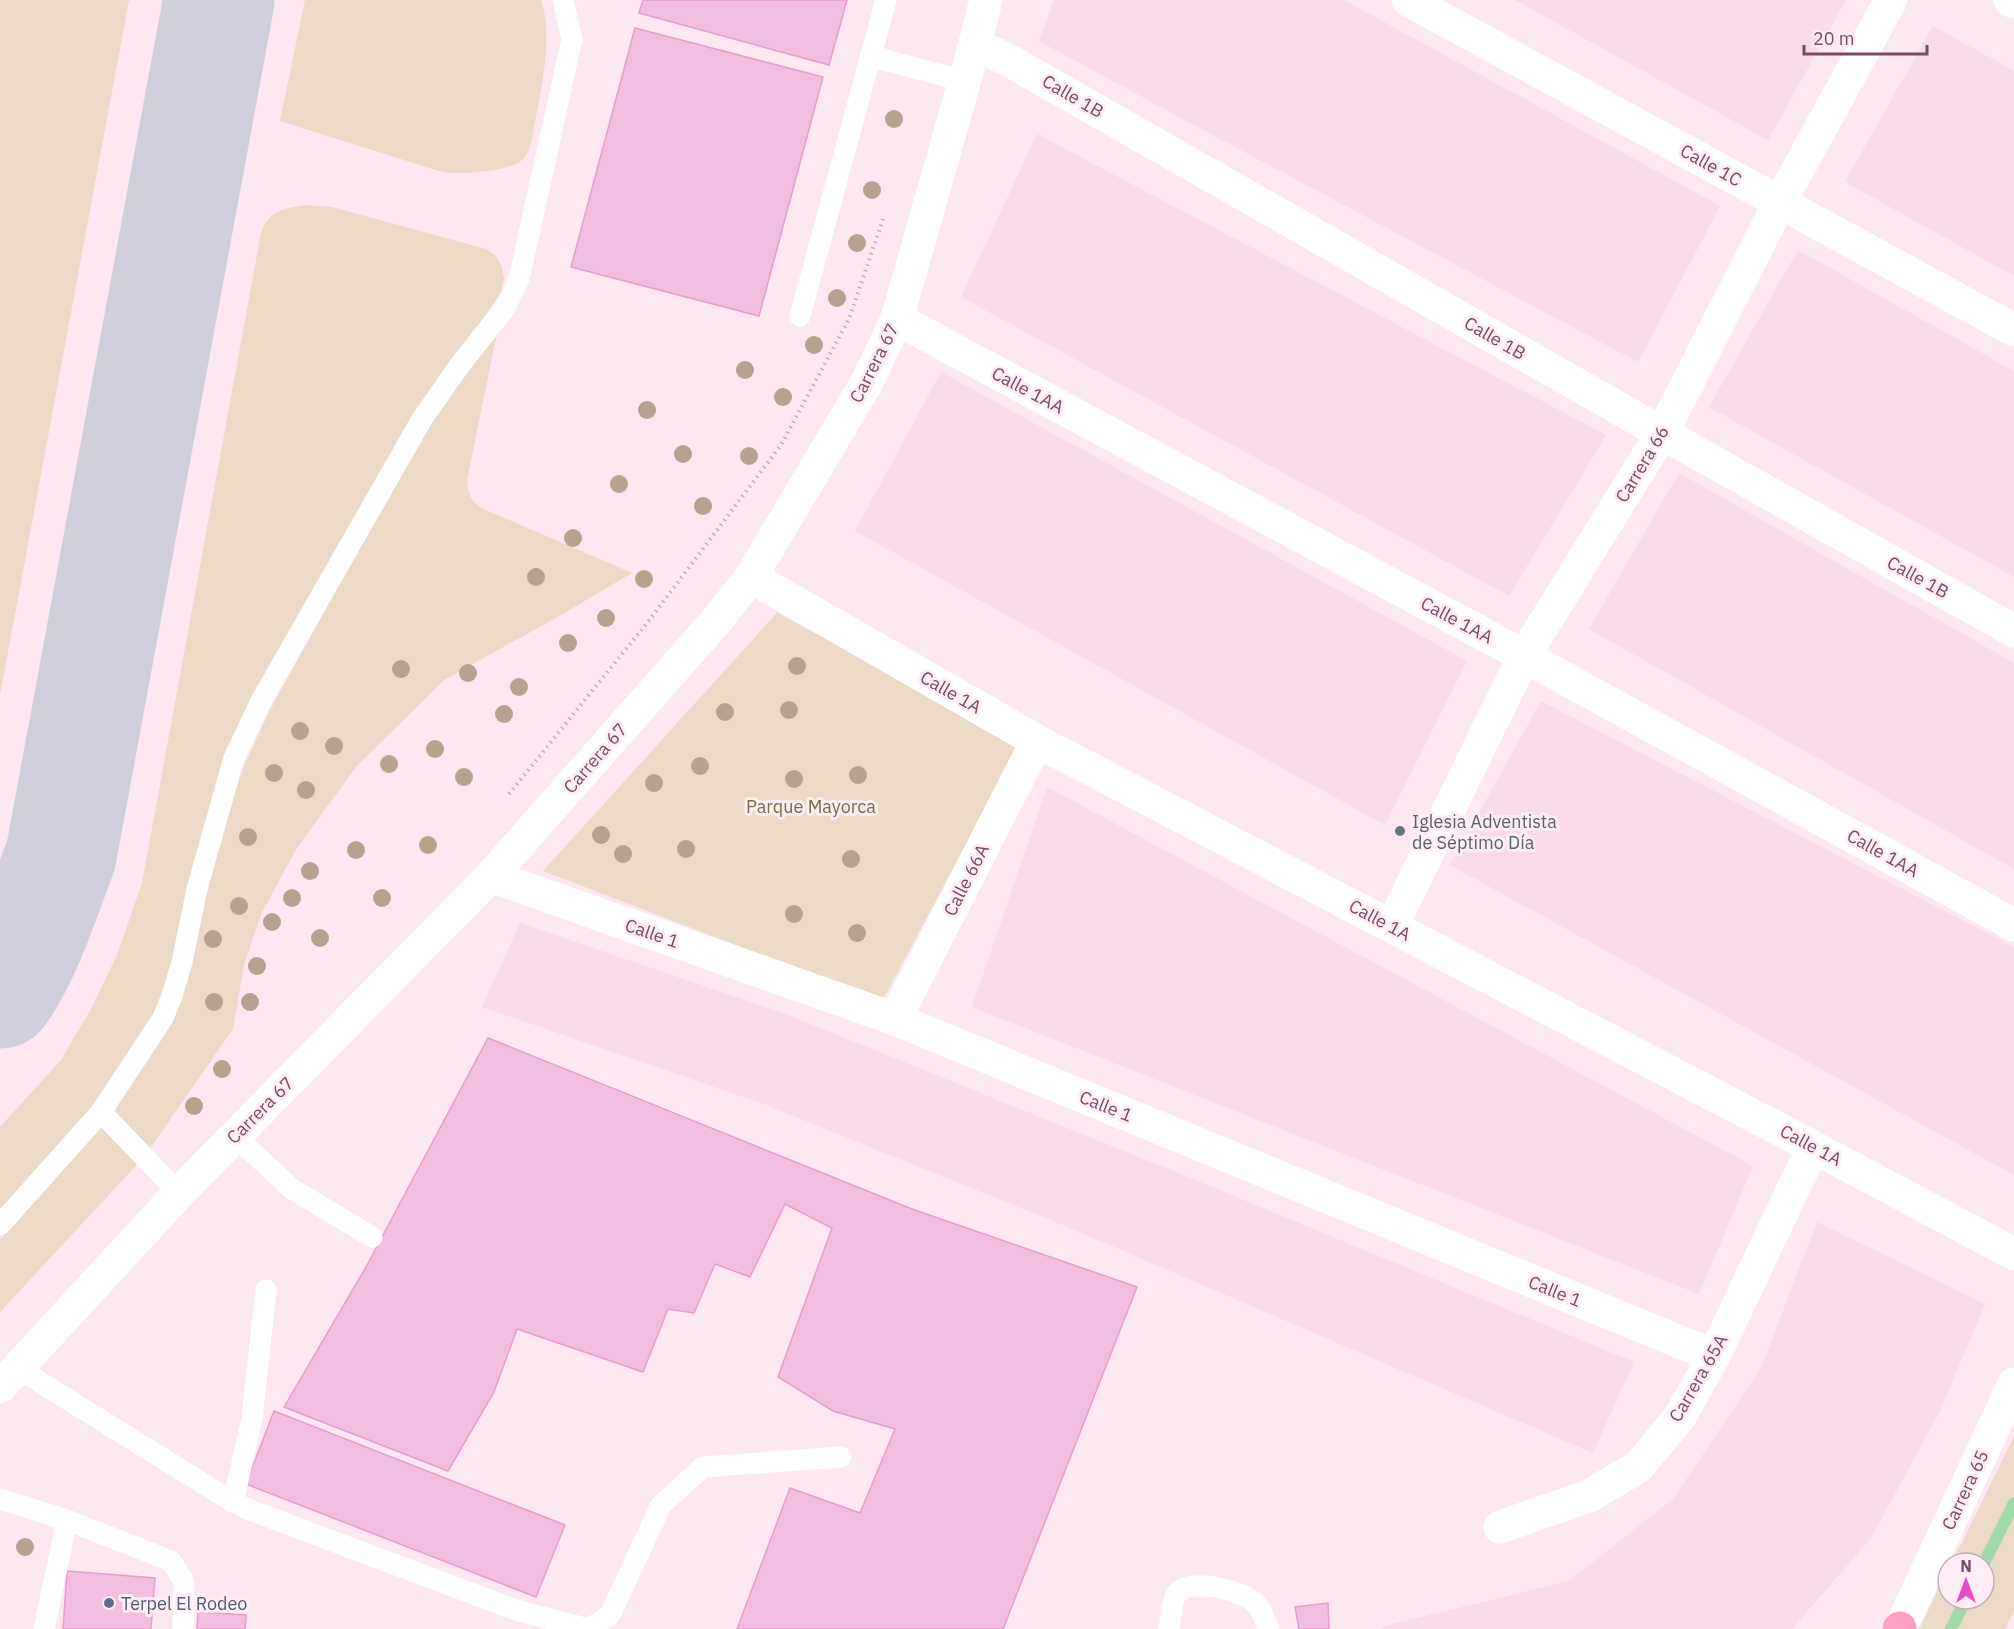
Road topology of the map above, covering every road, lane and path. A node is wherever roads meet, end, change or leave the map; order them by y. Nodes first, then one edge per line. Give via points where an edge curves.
1 (563, 0) edge
2 (886, 0) edge
3 (986, 0) edge
4 (1408, 0) edge
5 (1891, 0) edge
6 (2010, 0) edge
7 (2014, 2) edge
8 (975, 44) junction
9 (870, 56) junction
10 (964, 81) junction
11 (1780, 202) junction
12 (883, 218) dead end
13 (800, 316) dead end
14 (897, 318) junction
15 (2014, 330) edge
16 (1662, 433) junction
17 (751, 577) junction
18 (2014, 631) edge
19 (1524, 656) junction
20 (1037, 741) junction
21 (505, 799) dead end
22 (491, 876) junction
23 (2014, 925) edge
24 (1392, 926) junction
25 (894, 1019) junction
26 (101, 1112) junction
27 (235, 1136) junction
28 (1813, 1146) junction
29 (179, 1193) junction
30 (0, 1226) edge
31 (372, 1237) dead end
32 (2014, 1254) edge
33 (266, 1290) dead end
34 (1714, 1356) junction
35 (9, 1378) edge
36 (2014, 1384) edge
37 (841, 1457) dead end
38 (0, 1499) edge
39 (233, 1502) junction
40 (67, 1520) junction
41 (1500, 1527) dead end
42 (44, 1629) edge
43 (183, 1629) edge
44 (588, 1629) edge
45 (1169, 1629) edge
46 (1269, 1629) edge
47 (1900, 1629) edge

1 - 26 lane via 572,39 519,279 505,308 422,419 261,701 234,758 172,996 163,1018
2 - 9 lane
3 - 8 street, Carrera 67
4 - 11 street, Calle 1C
5 - 11 street, Carrera 66
6 - 7 street
8 - 10 street, Carrera 67
8 - 16 street, Calle 1B via 1010,60
9 - 10 lane
9 - 13 lane
10 - 14 street, Carrera 67
11 - 15 street, Calle 1C
11 - 16 street, Carrera 66
12 - 21 path via 849,319 781,446 651,618
14 - 17 street, Carrera 67 via 867,382
14 - 19 street, Calle 1AA
16 - 18 street, Calle 1B
16 - 19 street, Carrera 66
17 - 20 street, Calle 1A
17 - 22 street, Carrera 67
19 - 23 street, Calle 1AA
19 - 24 street, Carrera 66
20 - 24 street, Calle 1A
20 - 25 street, Calle 66A
22 - 25 street, Calle 1
22 - 27 street, Carrera 67
24 - 28 street, Calle 1A
25 - 34 street, Calle 1
26 - 29 lane
26 - 30 lane
27 - 29 street, Carrera 67
27 - 31 lane via 292,1189
28 - 32 street, Calle 1A
28 - 34 street, Carrera 65A
29 - 35 street, Carrera 67
33 - 39 lane via 252,1419
34 - 41 street, Carrera 65A via 1679,1418 1638,1467 1589,1496
35 - 39 lane
36 - 47 street, Carrera 65
37 - 44 lane via 703,1467 661,1505 610,1615
38 - 40 lane
39 - 44 lane via 516,1610
40 - 42 lane
40 - 43 lane via 171,1561 184,1582
45 - 46 lane via 1175,1596 1182,1588 1197,1584 1227,1590 1255,1602

